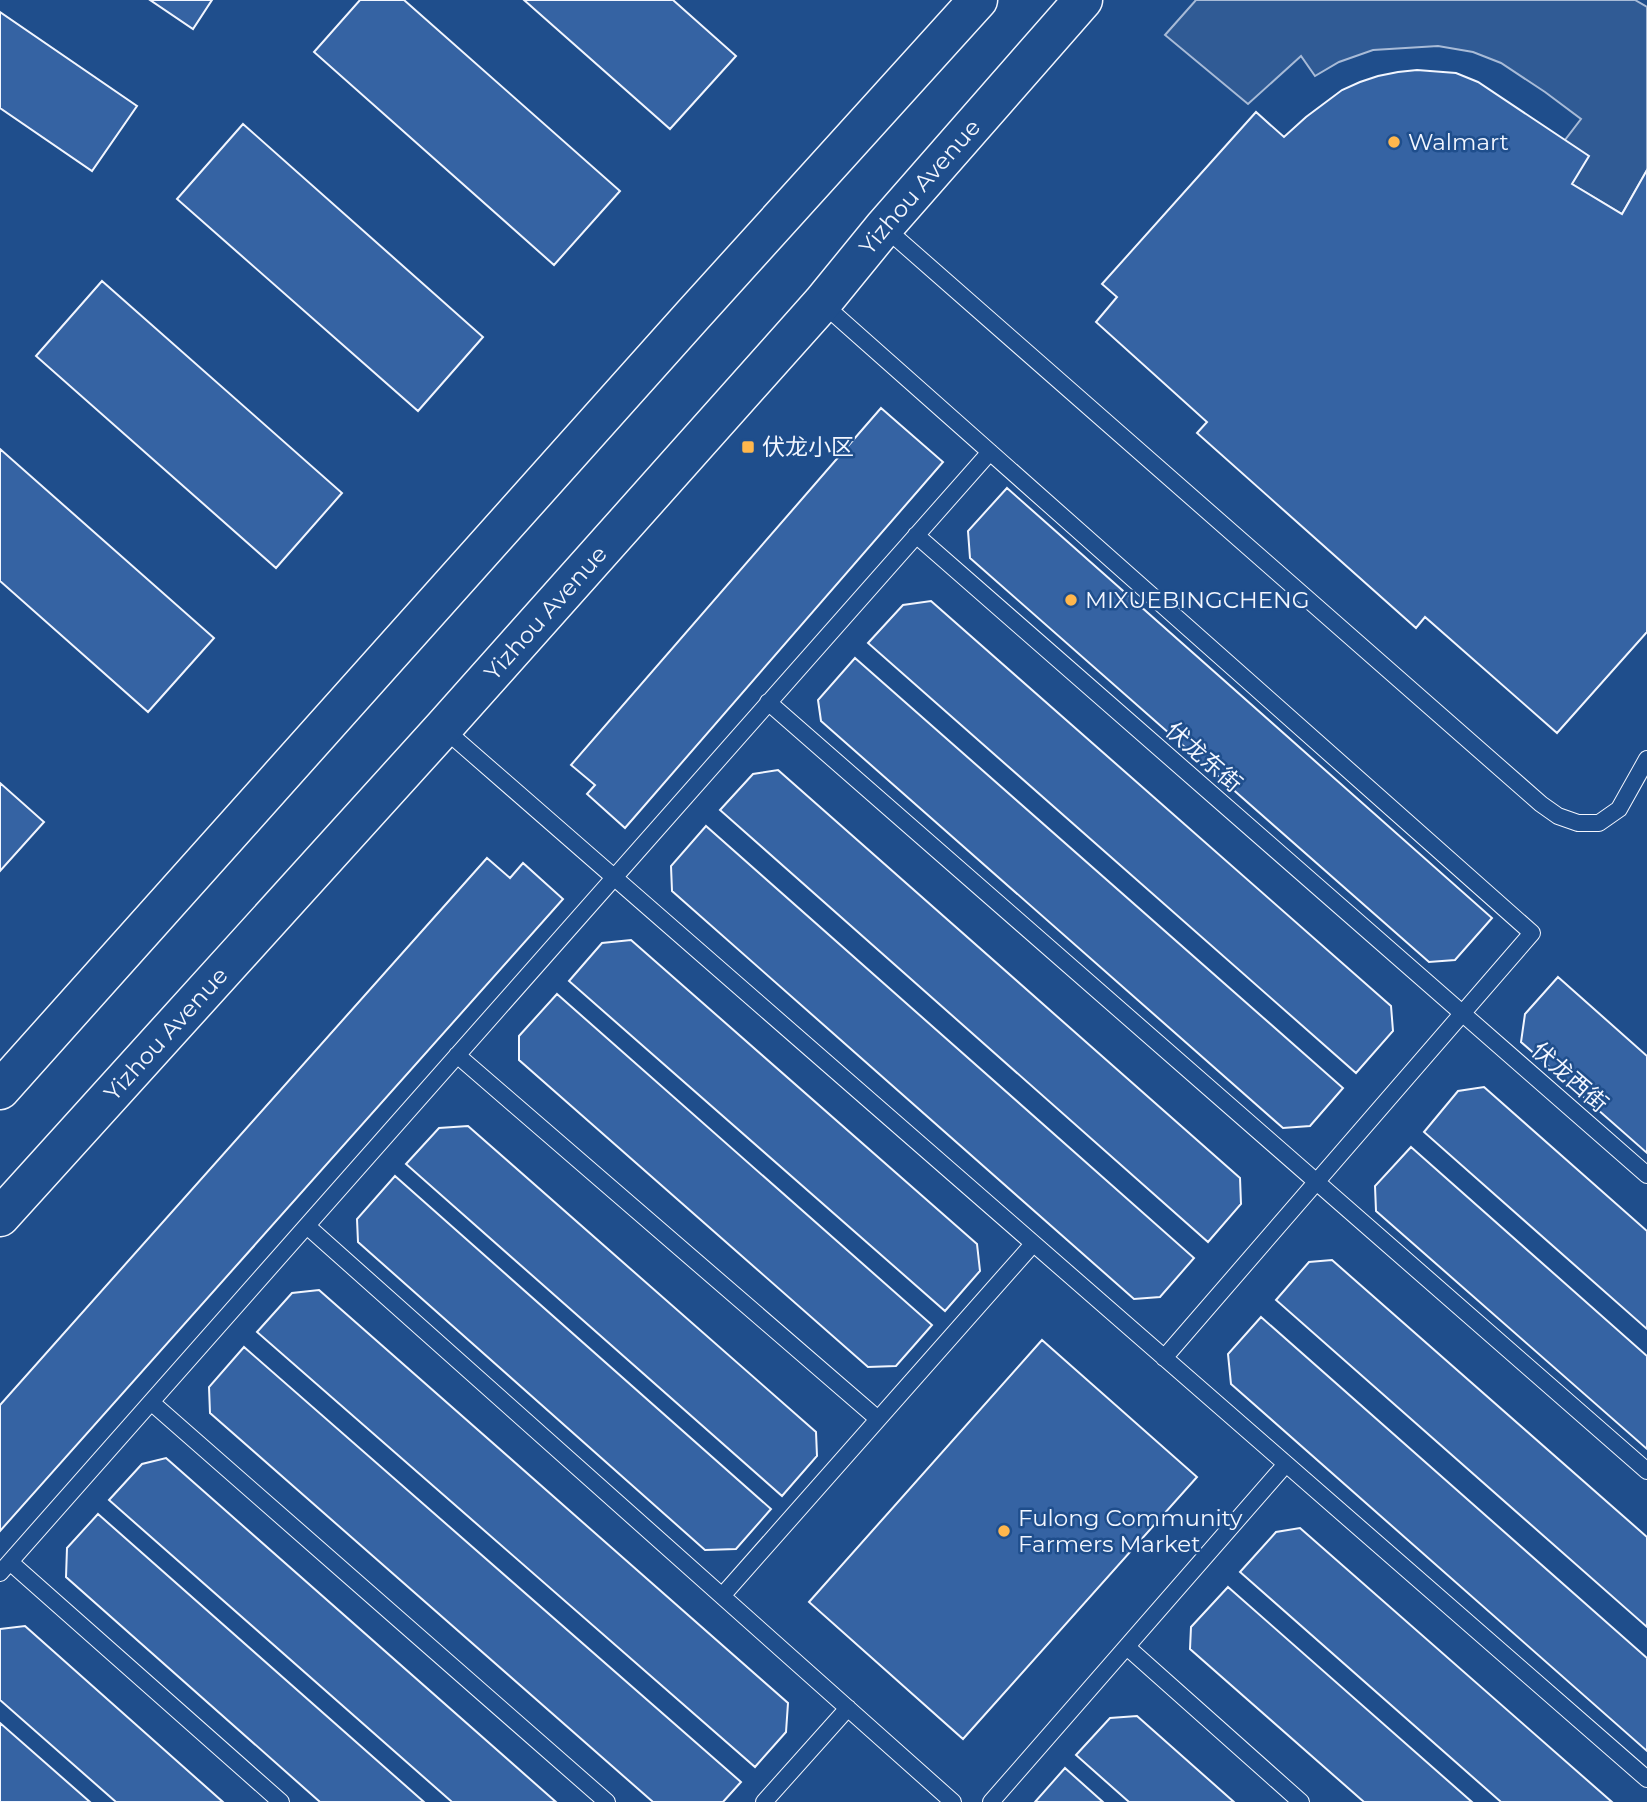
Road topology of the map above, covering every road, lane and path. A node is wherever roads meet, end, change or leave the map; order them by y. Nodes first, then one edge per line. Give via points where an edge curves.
1 (978, 0) edge
2 (1083, 0) edge
3 (884, 227) junction
4 (822, 303) junction
5 (990, 452) junction
6 (916, 535) junction
7 (768, 702) junction
8 (443, 728) junction
9 (1647, 759) edge
10 (614, 877) junction
11 (1462, 1013) junction
12 (457, 1055) junction
13 (0, 1090) edge
14 (1647, 1175) edge
15 (1317, 1182) junction
16 (0, 1217) edge
17 (307, 1226) junction
18 (1033, 1244) junction
19 (1164, 1358) junction
20 (151, 1402) junction
21 (878, 1419) junction
22 (1286, 1464) junction
23 (1647, 1471) edge
24 (5, 1568) edge
25 (722, 1596) junction
26 (1127, 1647) junction
27 (848, 1708) junction
28 (1647, 1779) edge
29 (281, 1802) edge
30 (607, 1802) edge
31 (764, 1802) edge
32 (953, 1802) edge
33 (991, 1802) edge
34 (1301, 1802) edge

1 - 13 main road
2 - 3 main road, Yizhou Avenue
3 - 4 main road, Yizhou Avenue
3 - 9 lane via 1558,816 1578,823 1599,822 1619,809
4 - 5 lane
4 - 8 main road, Yizhou Avenue
5 - 6 lane
5 - 11 lane via 1532,933
6 - 7 lane
6 - 11 lane, 伏龙东街
7 - 10 lane
7 - 15 lane
8 - 10 lane
8 - 16 main road, Yizhou Avenue
10 - 12 lane
10 - 18 lane
11 - 14 lane, 伏龙西街
11 - 15 lane
12 - 17 lane
12 - 21 lane
15 - 19 lane
15 - 23 lane
17 - 20 lane
17 - 25 lane
18 - 19 lane
18 - 21 lane
19 - 22 lane
20 - 24 lane
20 - 30 lane
21 - 25 lane
22 - 26 lane
22 - 28 lane
24 - 29 lane
25 - 27 lane
26 - 33 lane
26 - 34 lane
27 - 31 lane
27 - 32 lane

